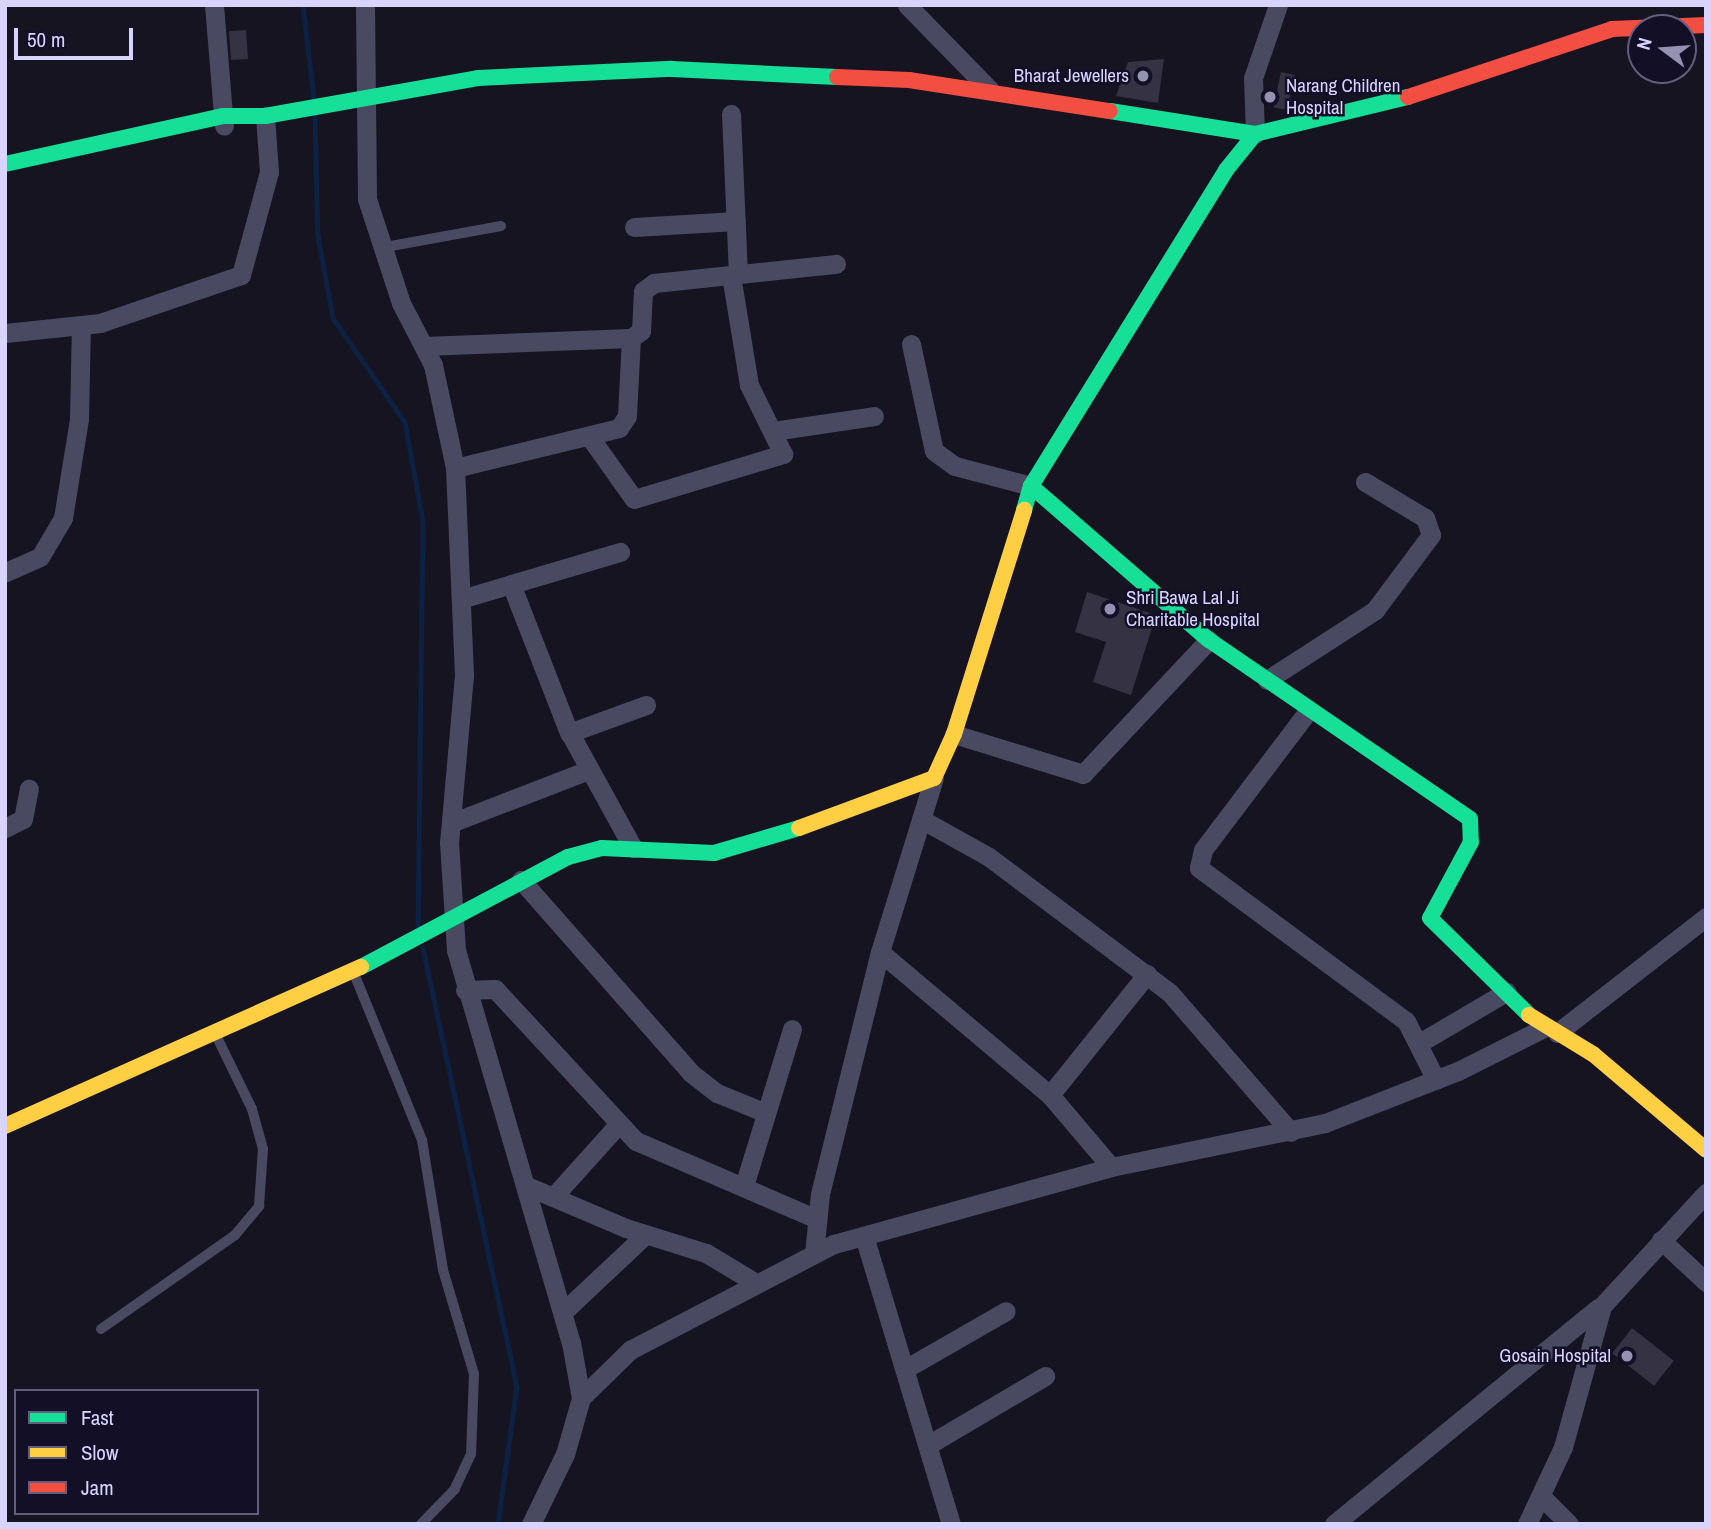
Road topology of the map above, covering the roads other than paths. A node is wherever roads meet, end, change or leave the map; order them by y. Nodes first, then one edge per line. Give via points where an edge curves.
1 (214, 5) edge
2 (365, 5) edge
3 (907, 5) edge
4 (1278, 5) edge
5 (1706, 24) edge
6 (990, 90) junction
7 (363, 99) junction
8 (732, 114) dead end
9 (273, 115) junction
10 (228, 120) junction
11 (1255, 134) junction
12 (5, 164) edge
13 (5, 174) edge
14 (736, 221) junction
15 (501, 226) dead end
16 (634, 227) dead end
17 (379, 248) junction
18 (836, 264) dead end
19 (734, 274) junction
20 (80, 327) junction
21 (5, 333) edge
22 (631, 338) junction
23 (911, 344) dead end
24 (424, 346) junction
25 (874, 416) dead end
26 (773, 431) junction
27 (589, 436) junction
28 (455, 468) junction
29 (1365, 482) dead end
30 (1031, 486) junction
31 (620, 552) dead end
32 (6, 572) edge
33 (511, 584) junction
34 (461, 598) junction
35 (1209, 640) junction
36 (1267, 680) junction
37 (646, 705) dead end
38 (1308, 711) junction
39 (569, 733) junction
40 (954, 734) junction
41 (588, 770) junction
42 (934, 778) junction
43 (29, 789) dead end
44 (921, 819) junction
45 (451, 823) junction
46 (5, 828) edge
47 (633, 848) junction
48 (521, 880) junction
49 (1706, 917) edge
50 (445, 923) junction
51 (880, 952) junction
52 (353, 971) junction
53 (1147, 974) junction
54 (465, 990) junction
55 (1506, 992) junction
56 (792, 1029) dead end
57 (1551, 1030) junction
58 (215, 1032) junction
59 (1422, 1042) junction
60 (1436, 1080) junction
61 (1050, 1095) junction
62 (766, 1113) junction
63 (5, 1126) edge
64 (617, 1126) junction
65 (1291, 1132) junction
66 (1706, 1150) edge
67 (1111, 1167) junction
68 (527, 1186) junction
69 (744, 1186) junction
70 (1706, 1193) edge
71 (553, 1197) junction
72 (816, 1218) junction
73 (645, 1235) junction
74 (864, 1236) junction
75 (1661, 1240) junction
76 (814, 1254) junction
77 (1706, 1282) edge
78 (756, 1283) junction
79 (1601, 1306) junction
80 (1006, 1311) dead end
81 (563, 1312) junction
82 (101, 1329) dead end
83 (905, 1369) junction
84 (1045, 1376) dead end
85 (581, 1398) junction
86 (928, 1445) junction
87 (1542, 1497) junction
88 (421, 1524) edge
89 (531, 1524) edge
90 (951, 1524) edge
91 (1334, 1524) edge
92 (1527, 1524) edge
93 (1569, 1524) edge

1 - 10 street
2 - 7 street
3 - 6 street
4 - 11 street via 1253,78
5 - 11 street via 1612,29 1462,84
6 - 7 street via 659,69 478,78
6 - 11 street
7 - 9 street
7 - 17 street via 367,199
8 - 14 street
9 - 10 street
9 - 20 street via 270,172 244,271
10 - 12 street
10 - 13 street
11 - 30 street via 1226,170
14 - 16 street
14 - 19 street
15 - 17 lane
17 - 24 street
18 - 19 street
19 - 22 street via 647,286 641,331
19 - 26 street via 749,385
20 - 21 street
20 - 32 street via 79,419 63,519 40,557
22 - 24 street
22 - 27 street via 624,423
23 - 30 street via 934,451 955,466
24 - 28 street via 447,408
25 - 26 street
26 - 27 street via 784,449 778,457 634,499
27 - 28 street
28 - 34 street
29 - 36 street via 1424,518 1432,535 1375,610
30 - 35 street
30 - 40 street
31 - 33 street
33 - 34 street
33 - 39 street
34 - 45 street via 464,675
35 - 36 street
35 - 40 street via 1083,774
36 - 38 street
37 - 39 street
38 - 55 street via 1470,819 1471,842 1430,918
38 - 59 street via 1203,850 1199,868 1406,1021
39 - 41 street
40 - 42 street
41 - 45 street
41 - 47 street
42 - 44 street
42 - 47 street via 746,847 714,853
43 - 46 street via 23,819
44 - 51 street
44 - 53 street via 989,857
45 - 50 street
47 - 48 street via 568,857
48 - 50 street
48 - 62 street via 691,1073 717,1093
49 - 57 street
50 - 52 street
50 - 54 street
51 - 61 street
51 - 72 street
52 - 58 street
52 - 88 lane via 422,1140 443,1270 474,1374 471,1454 455,1489
53 - 61 street
53 - 65 street via 1203,1027
54 - 64 street via 495,989
54 - 68 street
55 - 57 street
55 - 59 street
56 - 62 street
57 - 60 street
57 - 66 street via 1593,1054
58 - 63 street
58 - 82 lane via 252,1109 263,1149 259,1206 235,1235
59 - 60 street
60 - 65 street
61 - 67 street
62 - 69 street
64 - 69 street via 654,1151
64 - 71 street
65 - 67 street
67 - 74 street
68 - 71 street
68 - 81 street
69 - 72 street
70 - 75 street
71 - 73 street
72 - 76 street
73 - 78 street via 706,1253
73 - 81 street
74 - 76 street
74 - 83 street
75 - 77 street
75 - 79 street
76 - 78 street
78 - 85 street via 630,1350
79 - 87 street via 1563,1447
79 - 91 street
80 - 83 street
81 - 85 street
83 - 86 street
84 - 86 street
85 - 89 street via 565,1454
86 - 90 street
87 - 92 street
87 - 93 street

